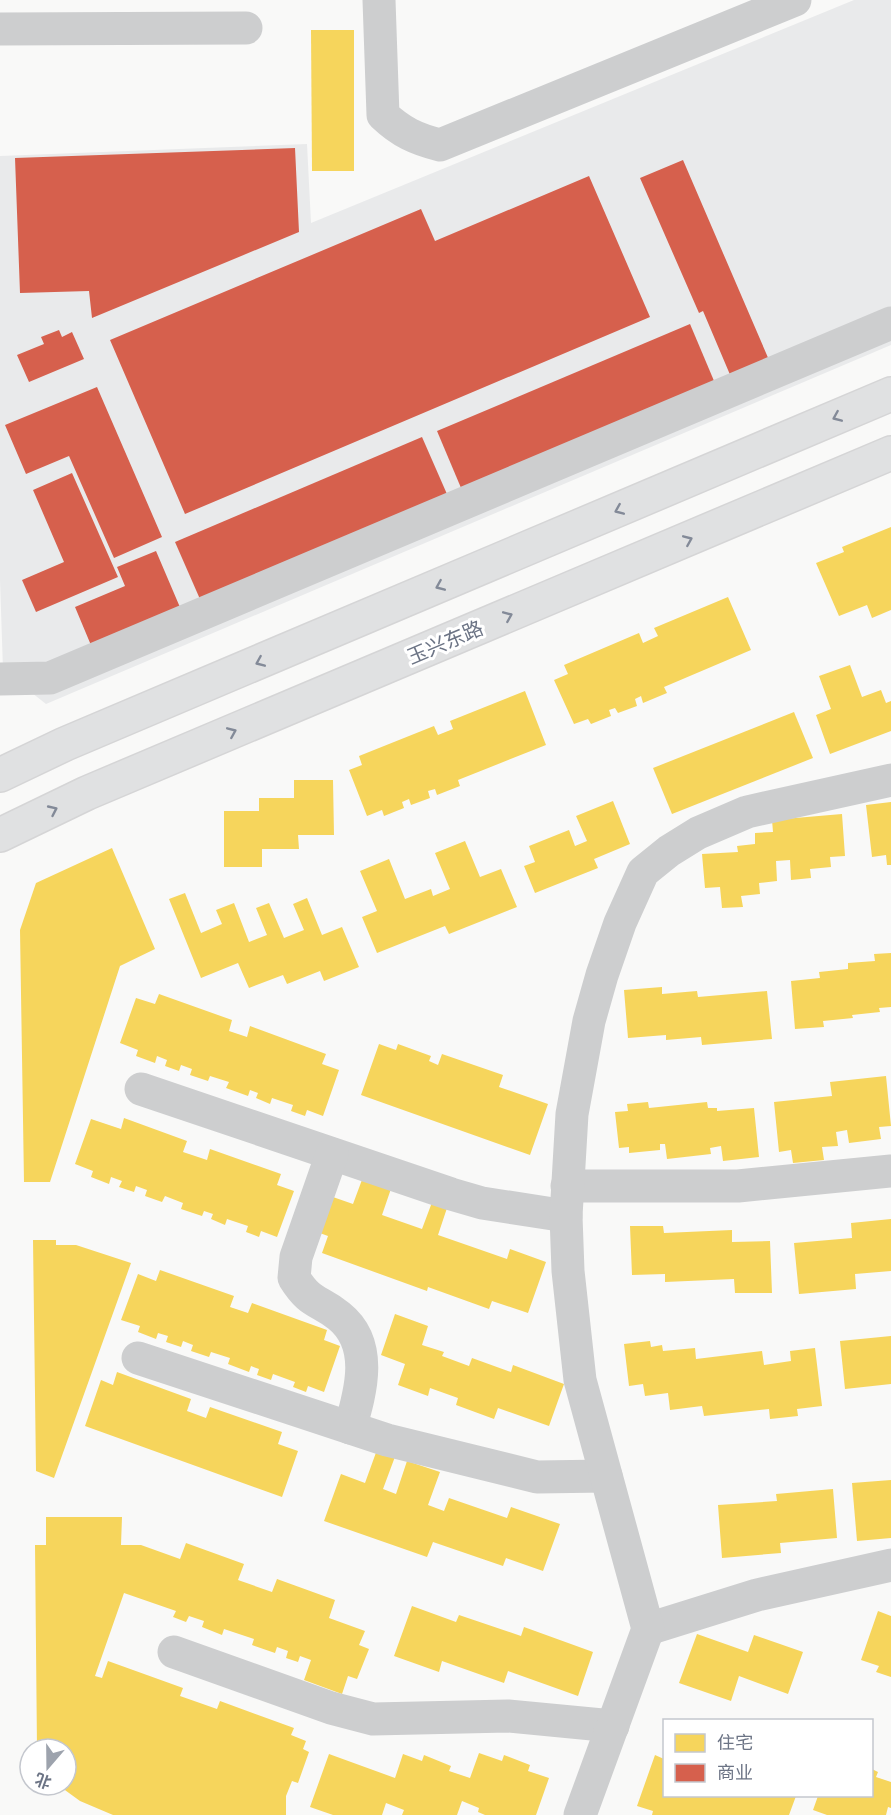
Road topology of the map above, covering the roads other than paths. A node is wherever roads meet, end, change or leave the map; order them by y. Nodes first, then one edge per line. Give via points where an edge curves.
1 (379, 0) edge
2 (782, 2) edge
3 (246, 28) dead end
4 (0, 29) edge
5 (891, 323) edge
6 (891, 394) edge
7 (891, 453) edge
8 (0, 679) edge
9 (0, 775) edge
10 (891, 780) edge
11 (0, 835) edge
12 (141, 1089) dead end
13 (332, 1154) junction
14 (891, 1171) edge
15 (566, 1201) junction
16 (138, 1358) dead end
17 (350, 1428) junction
18 (606, 1476) junction
19 (891, 1565) edge
20 (648, 1629) junction
21 (174, 1652) dead end
22 (613, 1726) junction
23 (580, 1815) edge

1 - 2 lane via 383,115 413,138 440,145
3 - 4 lane
5 - 8 lane via 50,678
6 -> 9 main road
11 -> 7 main road, 玉兴东路 via 87,793
10 - 15 lane via 747,812 698,833 644,872 620,923 589,1021 572,1114
12 - 13 lane
13 - 15 lane via 472,1200
13 - 17 lane via 296,1257 294,1278 310,1300 338,1315 354,1330 358,1340 363,1362
14 - 15 lane
15 - 18 lane via 570,1304 580,1380
16 - 17 lane
17 - 18 lane via 537,1477
18 - 20 lane
19 - 20 lane via 756,1595
20 - 22 lane
21 - 22 lane via 373,1719 508,1716
22 - 23 lane

